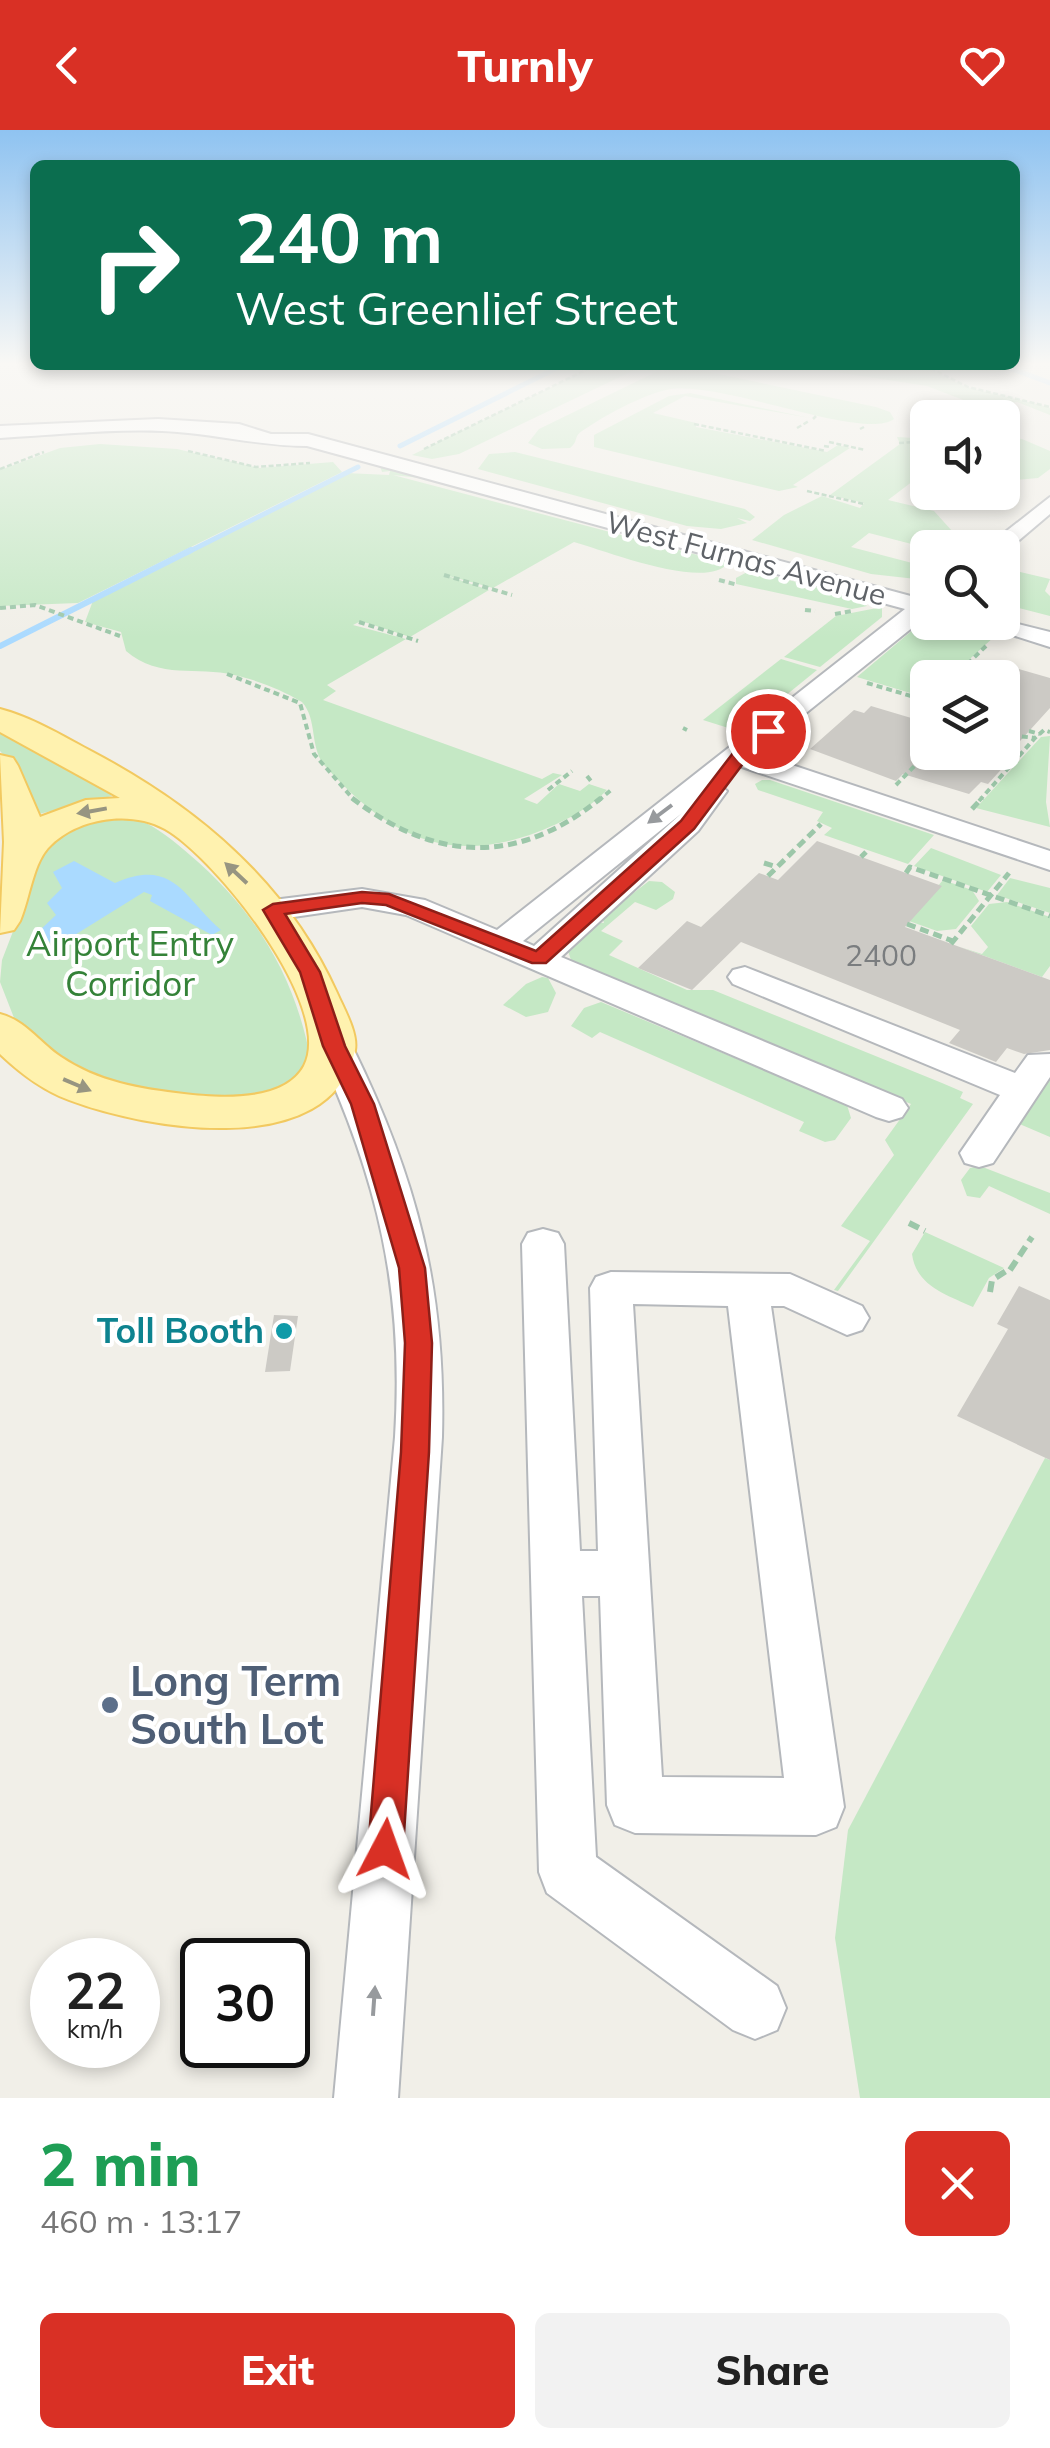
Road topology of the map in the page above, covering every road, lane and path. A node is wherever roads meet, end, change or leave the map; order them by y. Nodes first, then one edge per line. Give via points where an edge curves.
1 (40, 454) edge
2 (197, 454) edge
3 (363, 454) edge
4 (311, 463) dead end
5 (0, 469) edge
6 (807, 490) dead end
7 (1050, 503) edge
8 (860, 504) dead end
9 (1018, 530) edge
10 (444, 575) dead end
11 (718, 580) dead end
12 (738, 586) dead end
13 (512, 595) dead end
14 (910, 598) edge
15 (0, 608) edge
16 (805, 610) dead end
17 (815, 610) dead end
18 (910, 615) edge
19 (359, 622) dead end
20 (1020, 624) edge
21 (1050, 625) edge
22 (1020, 631) edge
23 (120, 636) dead end
24 (1050, 640) edge
25 (418, 641) dead end
26 (227, 674) dead end
27 (855, 679) dead end
28 (910, 696) edge
29 (0, 719) edge
30 (1050, 724) edge
31 (1029, 730) dead end
32 (1042, 733) edge
33 (739, 757) junction
34 (0, 766) edge
35 (910, 770) edge
36 (572, 771) dead end
37 (896, 784) dead end
38 (548, 790) dead end
39 (611, 790) dead end
40 (972, 809) dead end
41 (173, 820) junction
42 (821, 824) dead end
43 (24, 851) junction
44 (866, 852) dead end
45 (861, 857) dead end
46 (1050, 860) edge
47 (764, 862) dead end
48 (777, 867) junction
49 (906, 873) dead end
50 (1009, 874) dead end
51 (768, 876) dead end
52 (991, 895) junction
53 (273, 910) junction
54 (1050, 916) edge
55 (0, 922) edge
56 (906, 924) dead end
57 (500, 943) junction
58 (539, 959) junction
59 (746, 977) dead end
60 (0, 1028) edge
61 (334, 1046) junction
62 (889, 1108) dead end
63 (979, 1153) dead end
64 (910, 1224) dead end
65 (926, 1231) dead end
66 (1032, 1237) dead end
67 (543, 1244) dead end
68 (747, 1290) junction
69 (990, 1292) dead end
70 (847, 1318) dead end
71 (624, 1573) junction
72 (556, 1574) junction
73 (755, 2008) dead end
74 (366, 2098) edge

1 - 5 path
2 - 4 path via 256,467
3 - 14 street, West Furnas Avenue
6 - 8 path
7 - 9 street
10 - 13 path
11 - 12 path
15 - 23 path via 42,608
16 - 17 path
18 - 33 street
19 - 25 path
20 - 21 street
22 - 24 street
26 - 39 path via 300,703 318,762 392,828 420,842 470,850 521,840 579,817
27 - 28 path
29 - 41 main road via 88,764
30 - 32 path
31 - 32 path
32 - 40 path
33 - 46 street
33 -> 57 street
33 - 58 street via 688,825
34 - 43 main road via 20,804
35 - 37 path
36 - 38 path
41 -> 43 main road via 133,808 89,809 51,824
53 -> 41 main road
42 - 48 path
43 - 55 main road
44 - 45 path
47 - 48 path
48 - 51 path
49 - 52 path via 910,866
50 - 52 path
52 - 54 path
52 - 56 path via 952,942
53 - 57 street via 389,900
53 - 61 main road via 310,972
57 - 58 street
58 - 62 street
59 - 63 street via 1032,1076
60 -> 61 main road via 54,1074 86,1090 177,1110 293,1104 322,1076
74 -> 61 street via 418,1343 412,1268 389,1184
64 - 65 path
66 - 69 path via 1010,1269 992,1280
67 - 72 street
68 - 70 street via 790,1290
68 - 71 street via 611,1288
68 - 71 street via 816,1806 635,1805
71 - 72 street
72 - 73 street via 568,1872

